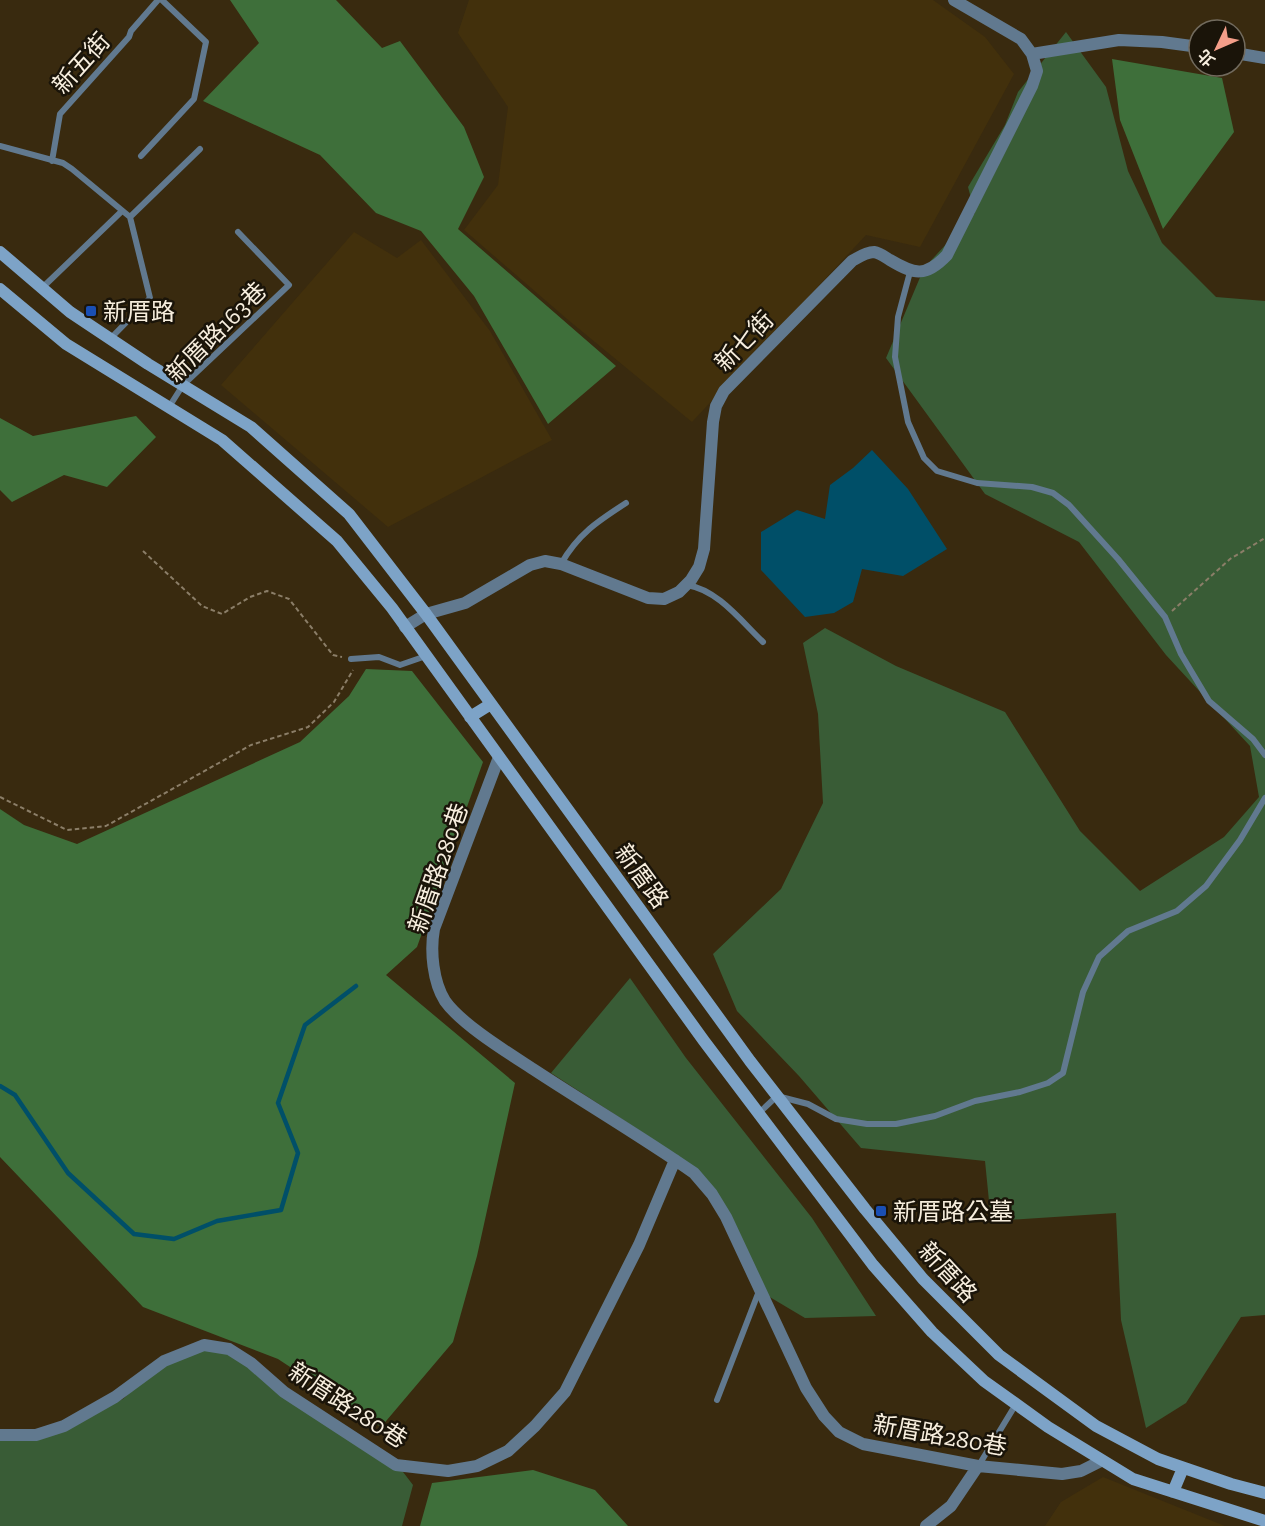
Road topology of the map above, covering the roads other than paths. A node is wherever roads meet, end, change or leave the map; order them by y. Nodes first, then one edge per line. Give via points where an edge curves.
1 (160, 0) edge
2 (954, 0) edge
3 (1187, 45) edge
4 (1032, 54) junction
5 (1247, 55) edge
6 (1265, 58) edge
7 (0, 146) edge
8 (200, 149) dead end
9 (141, 156) dead end
10 (52, 161) junction
11 (122, 210) junction
12 (130, 217) junction
13 (238, 232) dead end
14 (0, 252) edge
15 (910, 272) junction
16 (41, 288) junction
17 (0, 289) edge
18 (110, 339) junction
19 (183, 385) junction
20 (169, 408) junction
21 (626, 503) dead end
22 (561, 564) junction
23 (686, 585) junction
24 (426, 614) junction
25 (405, 627) junction
26 (763, 642) dead end
27 (426, 656) junction
28 (351, 659) road end
29 (491, 704) junction
30 (470, 717) junction
31 (1265, 755) edge
32 (499, 757) junction
33 (1265, 798) edge
34 (777, 1096) junction
35 (759, 1114) junction
36 (675, 1160) junction
37 (760, 1289) junction
38 (717, 1400) dead end
39 (1016, 1404) junction
40 (0, 1435) edge
41 (1101, 1461) junction
42 (978, 1466) junction
43 (1183, 1468) junction
44 (1173, 1492) junction
45 (1265, 1493) edge
46 (1265, 1521) edge
47 (926, 1526) edge

1 - 9 lane, 新五街 via 206,42 194,99
1 - 10 lane, 新五街 via 60,114
2 - 4 street via 1021,39
3 - 4 street via 1119,40
4 - 15 street via 1037,71 1032,86 947,255 929,270
5 - 6 street
7 - 10 lane
8 - 12 lane
10 - 11 lane via 72,169
11 - 12 lane
11 - 16 lane
12 - 18 lane via 150,298
13 - 19 lane, 新厝路163巷 via 289,285
14 - 16 street, 新厝路
15 - 23 street, 新七街 via 879,253 871,252 852,261 724,391 713,422 704,549 699,567
15 - 31 lane via 898,317 895,357 908,422 924,458 937,471 977,483 1032,487 1053,493 1069,505 1165,617 1209,701 1253,739
16 - 18 street, 新厝路
17 - 20 street, 新厝路 via 66,344
18 - 19 street, 新厝路
19 - 20 lane, 新厝路163巷
19 - 24 street, 新厝路 via 251,427 349,514
20 - 25 street, 新厝路 via 222,440 337,541
21 - 22 lane via 579,537
22 - 23 street via 648,598 664,599
22 - 24 street via 545,561 530,565 465,603
23 - 26 lane via 700,587 717,597
24 - 25 street
24 - 29 street, 新厝路
25 - 27 street, 新厝路
27 - 28 lane via 400,665 379,657
27 - 30 street, 新厝路
29 - 30 street
29 - 34 street, 新厝路
30 - 32 street, 新厝路
32 - 35 street, 新厝路
32 - 36 street, 新厝路280巷 via 434,929 432,953 441,993 455,1012 500,1048
33 - 34 lane via 1206,886 1177,911 1128,932 1099,957 1083,992 1063,1073 1048,1083 896,1124 836,1119 808,1104
34 - 35 lane
34 - 43 street, 新厝路 via 923,1279 999,1355 1096,1426
35 - 39 street, 新厝路 via 873,1266 984,1381
36 - 37 street, 新厝路280巷 via 694,1173 712,1194
36 - 40 street, 新厝路280巷 via 639,1245 565,1392 508,1451 477,1466 448,1471 396,1465 284,1392 229,1349 204,1345 165,1361 115,1397 64,1426 36,1435
37 - 38 lane
37 - 42 street, 新厝路280巷 via 806,1388 839,1431 863,1444
39 - 41 street, 新厝路
39 - 42 lane
41 - 42 street, 新厝路280巷 via 1081,1471 1062,1474
41 - 44 street, 新厝路 via 1133,1479
42 - 47 street via 951,1506
43 - 44 street
43 - 45 street, 新厝路
44 - 46 street, 新厝路

